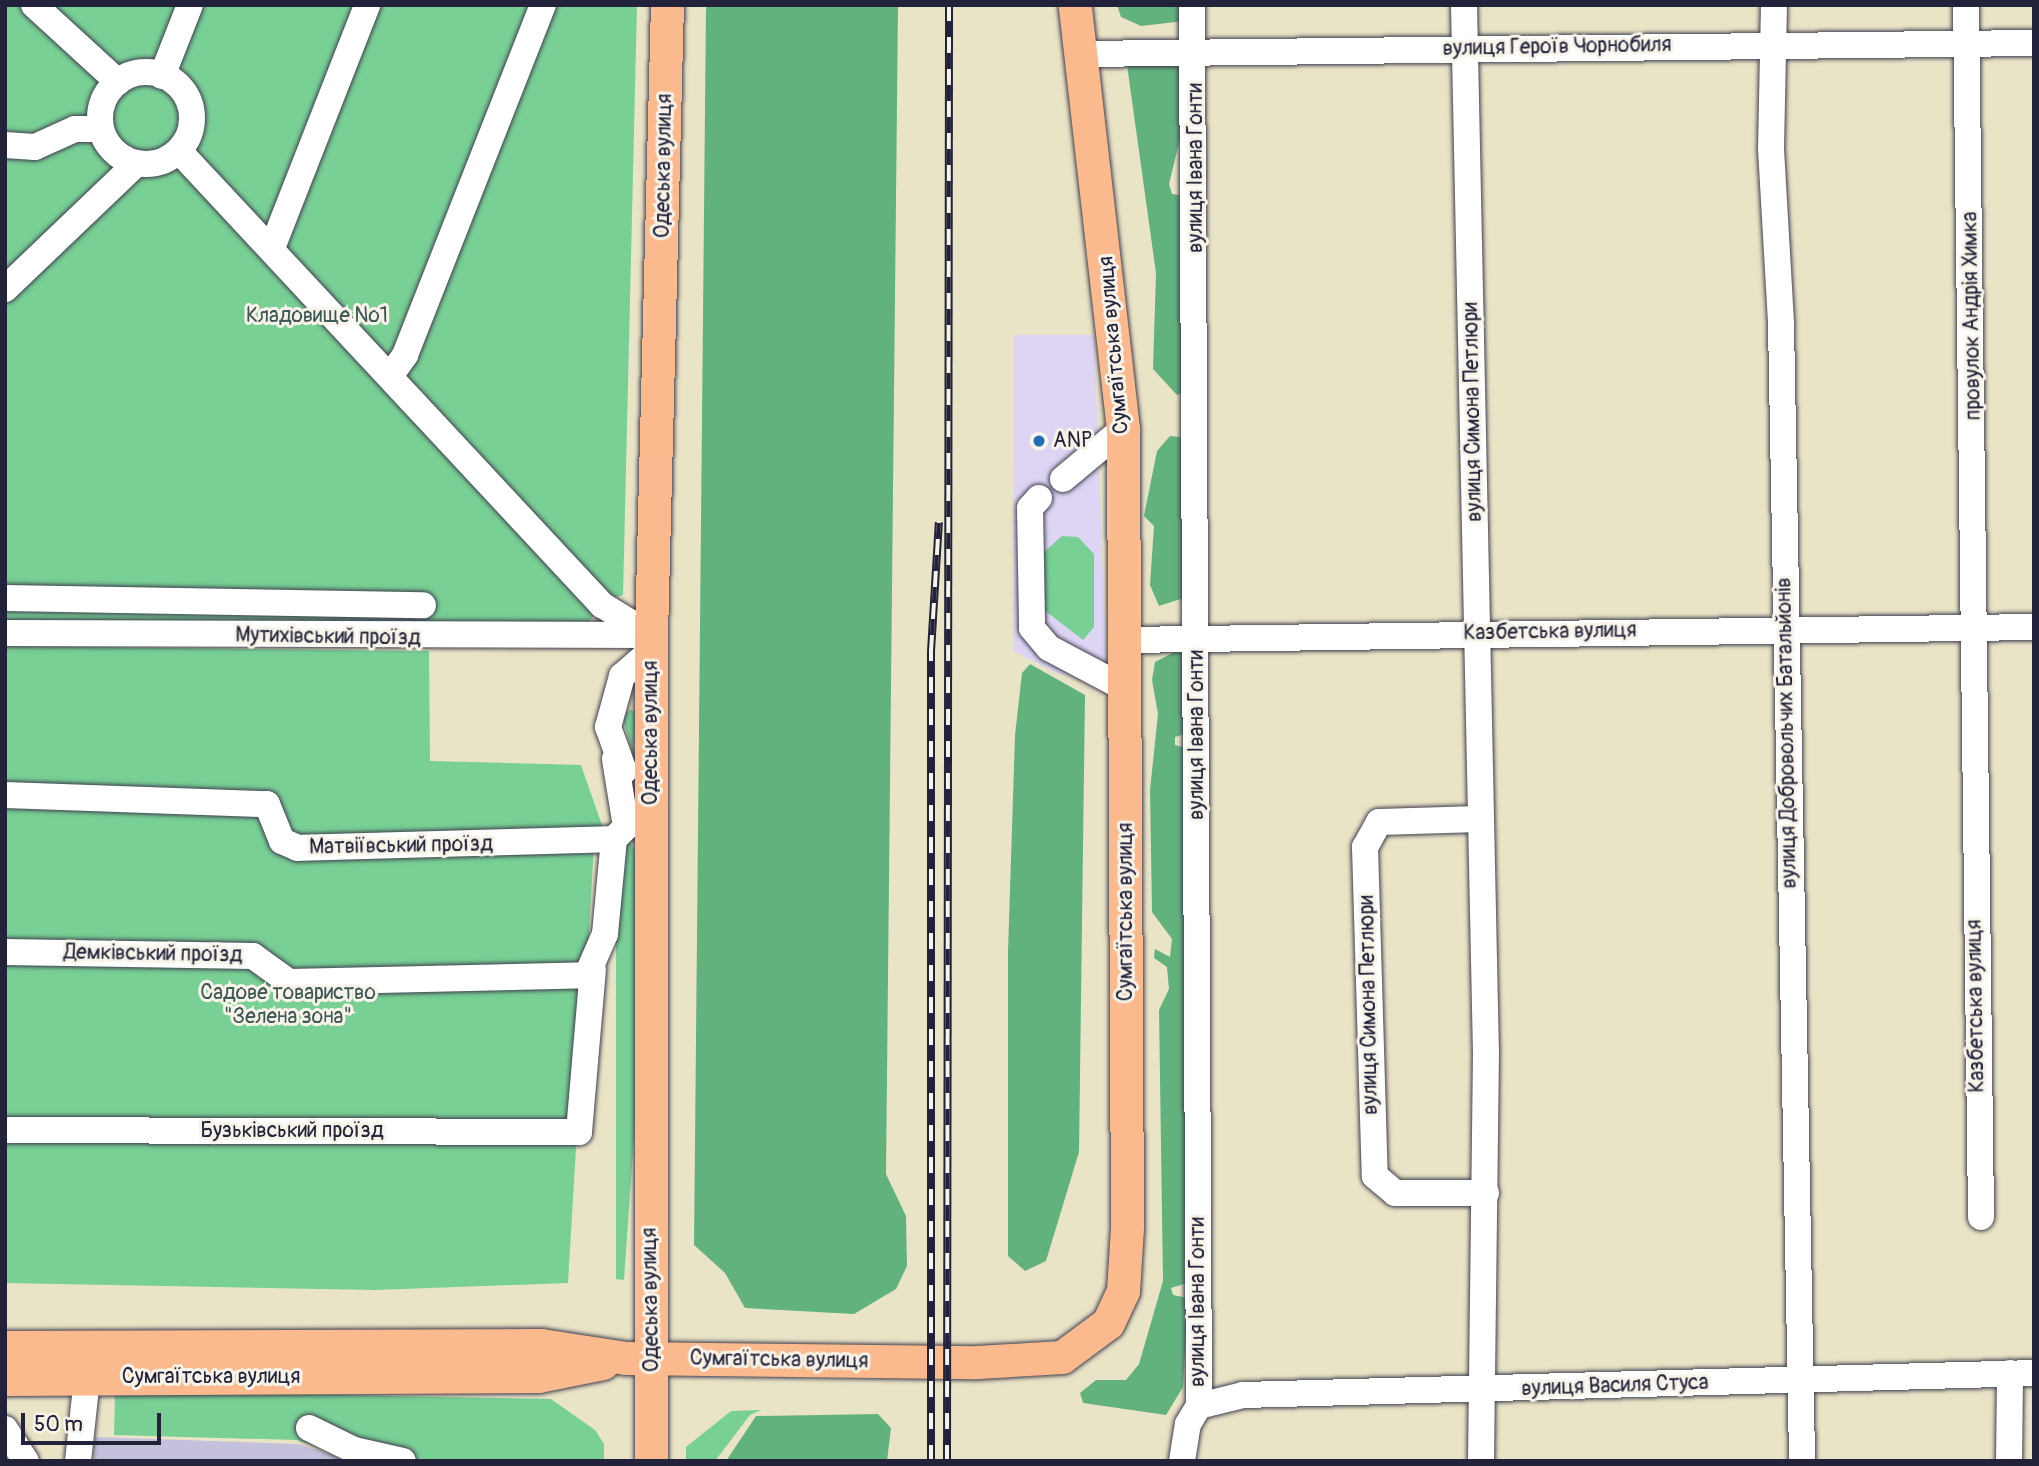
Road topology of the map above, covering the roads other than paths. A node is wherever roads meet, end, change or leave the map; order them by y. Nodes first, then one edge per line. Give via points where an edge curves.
1 (34, 5) edge
2 (190, 5) edge
3 (367, 5) edge
4 (543, 5) edge
5 (667, 5) edge
6 (1075, 5) edge
7 (1192, 5) edge
8 (1464, 5) edge
9 (1774, 5) edge
10 (1966, 5) edge
11 (1967, 42) junction
12 (2034, 43) edge
13 (1776, 45) junction
14 (1465, 48) junction
15 (1195, 51) junction
16 (1081, 54) junction
17 (162, 76) junction
18 (118, 82) junction
19 (102, 129) junction
20 (5, 145) edge
21 (179, 151) junction
22 (137, 163) junction
23 (272, 248) junction
24 (11, 280) edge
25 (390, 376) junction
26 (1123, 429) junction
27 (1063, 479) dead end
28 (1039, 498) dead end
29 (5, 598) edge
30 (423, 605) dead end
31 (1973, 627) junction
32 (2034, 627) edge
33 (1785, 629) junction
34 (5, 633) edge
35 (1478, 633) junction
36 (1197, 638) junction
37 (1126, 640) junction
38 (651, 643) junction
39 (1126, 689) junction
40 (615, 759) junction
41 (5, 795) edge
42 (651, 808) junction
43 (1479, 819) junction
44 (614, 839) junction
45 (5, 952) edge
46 (590, 973) junction
47 (5, 1130) edge
48 (1486, 1193) junction
49 (1981, 1217) dead end
50 (5, 1347) edge
51 (639, 1358) junction
52 (2022, 1373) edge
53 (87, 1378) junction
54 (5, 1379) edge
55 (1801, 1380) junction
56 (1481, 1390) junction
57 (1199, 1406) junction
58 (309, 1428) dead end
59 (5, 1429) edge
60 (26, 1461) edge
61 (78, 1461) edge
62 (402, 1461) edge
63 (651, 1461) edge
64 (1182, 1461) edge
65 (1482, 1461) edge
66 (1802, 1461) edge
67 (2009, 1461) edge

1 - 18 street
2 - 17 street
3 - 23 street
4 - 25 street via 405,355
5 - 38 main road, Одеська вулиця
6 - 16 main road, Сумгаїтська вулиця
7 - 15 street, вулиця Івана Гонти
8 - 14 street, вулиця Симона Петлюри
9 - 13 street, вулиця Добровольчих Батальйонів
10 - 11 street, провулок Андрія Химка
11 - 12 street, вулиця Героїв Чорнобиля
11 - 13 street, вулиця Героїв Чорнобиля
11 - 31 street, провулок Андрія Химка
13 - 14 street, вулиця Героїв Чорнобиля
13 - 33 street, вулиця Добровольчих Батальйонів via 1771,149
14 - 15 street, вулиця Героїв Чорнобиля
14 - 35 street, вулиця Симона Петлюри
15 - 16 street, вулиця Героїв Чорнобиля
15 - 36 street, вулиця Івана Гонти
16 - 26 main road, Сумгаїтська вулиця
17 - 18 street via 142,73
17 - 21 street via 178,86 191,108 189,134
18 - 19 street via 103,103
19 - 20 street via 75,129 35,147
19 - 22 street via 114,151
21 - 22 street via 163,161
21 - 23 street
22 - 24 street
23 - 25 street
25 - 38 street via 613,617
26 - 27 street
26 - 37 main road, Сумгаїтська вулиця
28 - 39 street via 1030,508 1032,628 1049,648
29 - 30 street
31 - 32 street, Казбетська вулиця
31 - 33 street, Казбетська вулиця
31 - 49 street, Казбетська вулиця
33 - 35 street, Казбетська вулиця
33 - 55 street, вулиця Добровольчих Батальйонів
34 - 38 street, Мутихівський проїзд
35 - 36 street, Казбетська вулиця
35 - 43 street, вулиця Симона Петлюри
36 - 37 street, Казбетська вулиця
36 - 57 street, вулиця Івана Гонти
37 - 39 main road, Сумгаїтська вулиця
38 - 40 street via 622,676 608,727
38 - 42 main road, Одеська вулиця
39 - 51 main road, Сумгаїтська вулиця via 1127,1228 1123,1291 1108,1323 1084,1346 1038,1360
40 - 42 street
40 - 44 street via 626,827
41 - 44 street, Матвіївський проїзд via 267,804 282,841 298,848
42 - 51 main road, Одеська вулиця
43 - 48 street, вулиця Симона Петлюри
43 - 48 street, вулиця Симона Петлюри via 1379,822 1365,847 1375,1176 1395,1193
44 - 46 street via 605,934
45 - 46 street, Демківський проїзд via 254,956 289,982
46 - 47 street, Бузьківський проїзд via 579,1132
48 - 56 street, вулиця Симона Петлюри
50 - 51 main road, Сумгаїтська вулиця via 541,1345
51 - 53 main road, Сумгаїтська вулиця via 538,1376
51 - 63 main road, Одеська вулиця
52 - 55 street, вулиця Василя Стуса
52 - 67 street
53 - 54 main road, Сумгаїтська вулиця
53 - 61 street
55 - 56 street, вулиця Василя Стуса
55 - 66 street, вулиця Добровольчих Батальйонів
56 - 57 street, вулиця Василя Стуса via 1229,1396
56 - 65 street, вулиця Симона Петлюри
57 - 64 street, вулиця Івана Гонти via 1188,1424
58 - 62 street via 354,1450
59 - 60 street

